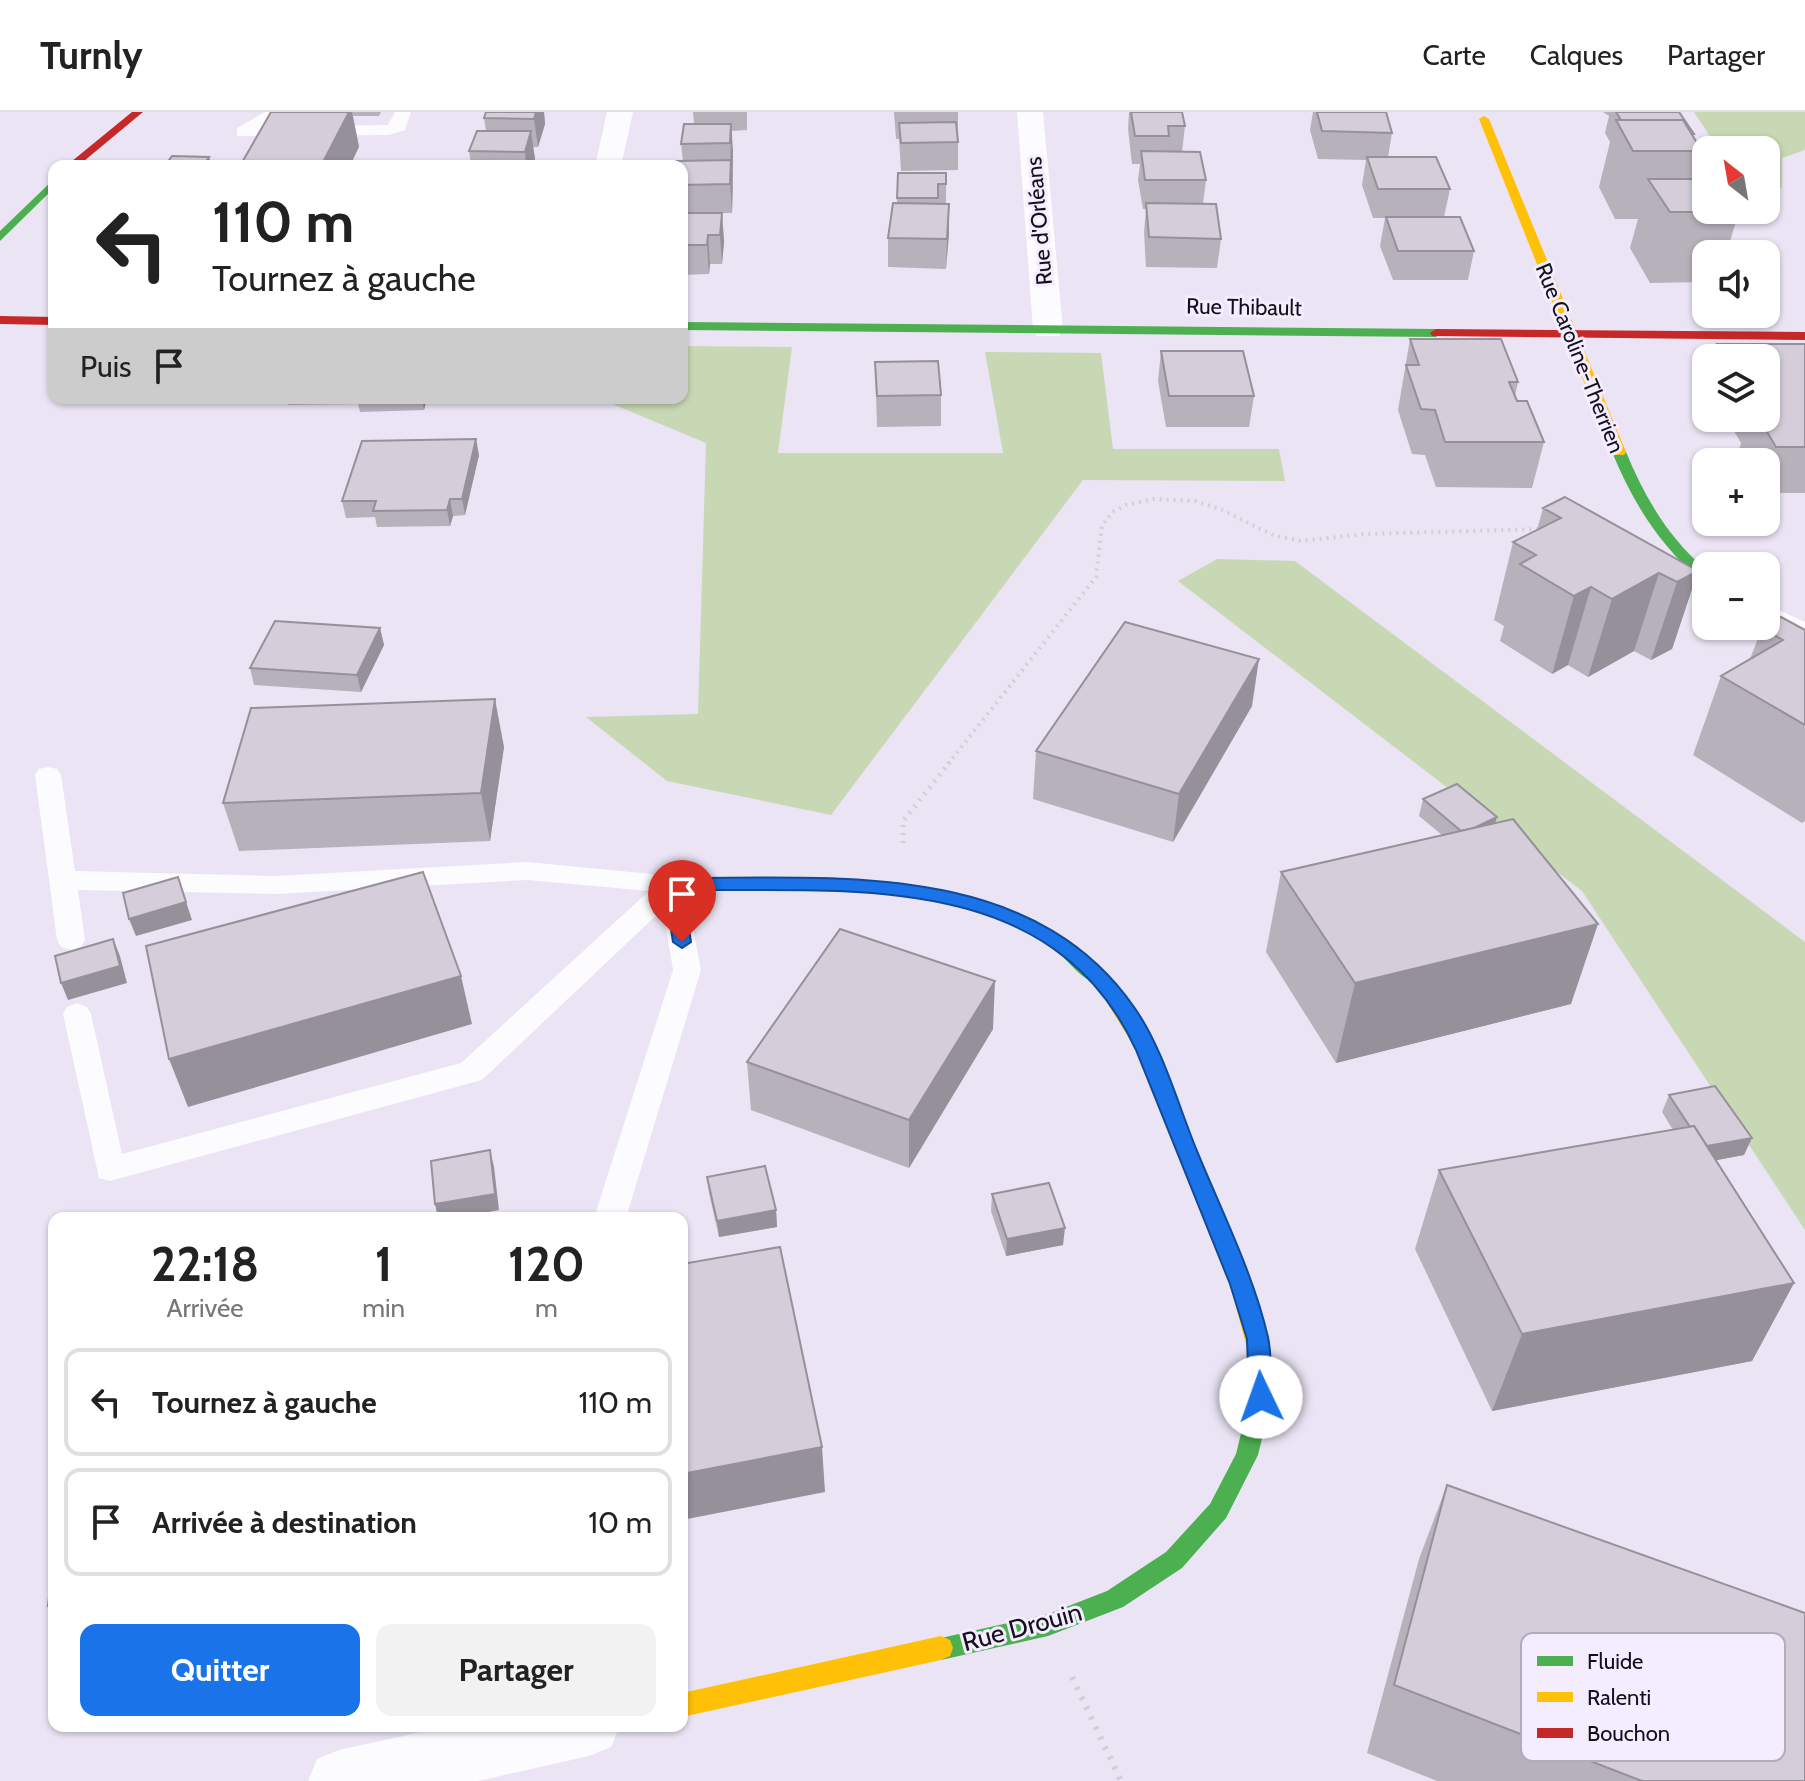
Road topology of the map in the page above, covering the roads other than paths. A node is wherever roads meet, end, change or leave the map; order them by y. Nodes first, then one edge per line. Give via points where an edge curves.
1 (138, 112) edge
2 (277, 112) edge
3 (403, 112) edge
4 (620, 112) edge
5 (1030, 112) edge
6 (1484, 119) dead end
7 (78, 160) edge
8 (609, 160) edge
9 (48, 188) edge
10 (0, 238) edge
11 (0, 320) edge
12 (48, 321) edge
13 (688, 326) edge
14 (1048, 330) junction
15 (1571, 334) junction
16 (1805, 336) edge
17 (1692, 566) edge
18 (1780, 623) edge
19 (1805, 637) edge
20 (48, 775) dead end
21 (63, 880) junction
22 (673, 884) junction
23 (71, 940) dead end
24 (77, 1014) dead end
25 (612, 1212) edge
26 (688, 1704) edge
27 (562, 1732) edge
28 (339, 1781) edge

1 - 7 street
2 - 3 lane via 243,132 389,130 399,127
4 - 8 street
5 - 14 street, Rue d'Orléans
6 - 15 street, Rue Caroline-Therrien
9 - 10 street
11 - 12 street
13 - 14 street, Rue Thibault
14 - 15 street, Rue Thibault
15 - 16 street, Rue Thibault
15 - 17 street, Rue Caroline-Therrien via 1638,499 1670,547
18 - 19 street
20 - 21 lane
21 - 22 lane via 276,885 527,871
21 - 23 lane
22 - 24 lane via 471,1072 110,1169
22 - 25 lane via 687,970
22 - 26 street, Rue Drouin via 903,888 994,908 1072,951 1128,1013 1146,1050 1241,1284 1258,1339 1261,1397 1247,1455 1218,1511 1174,1560 1115,1599 1048,1625
27 - 28 street

